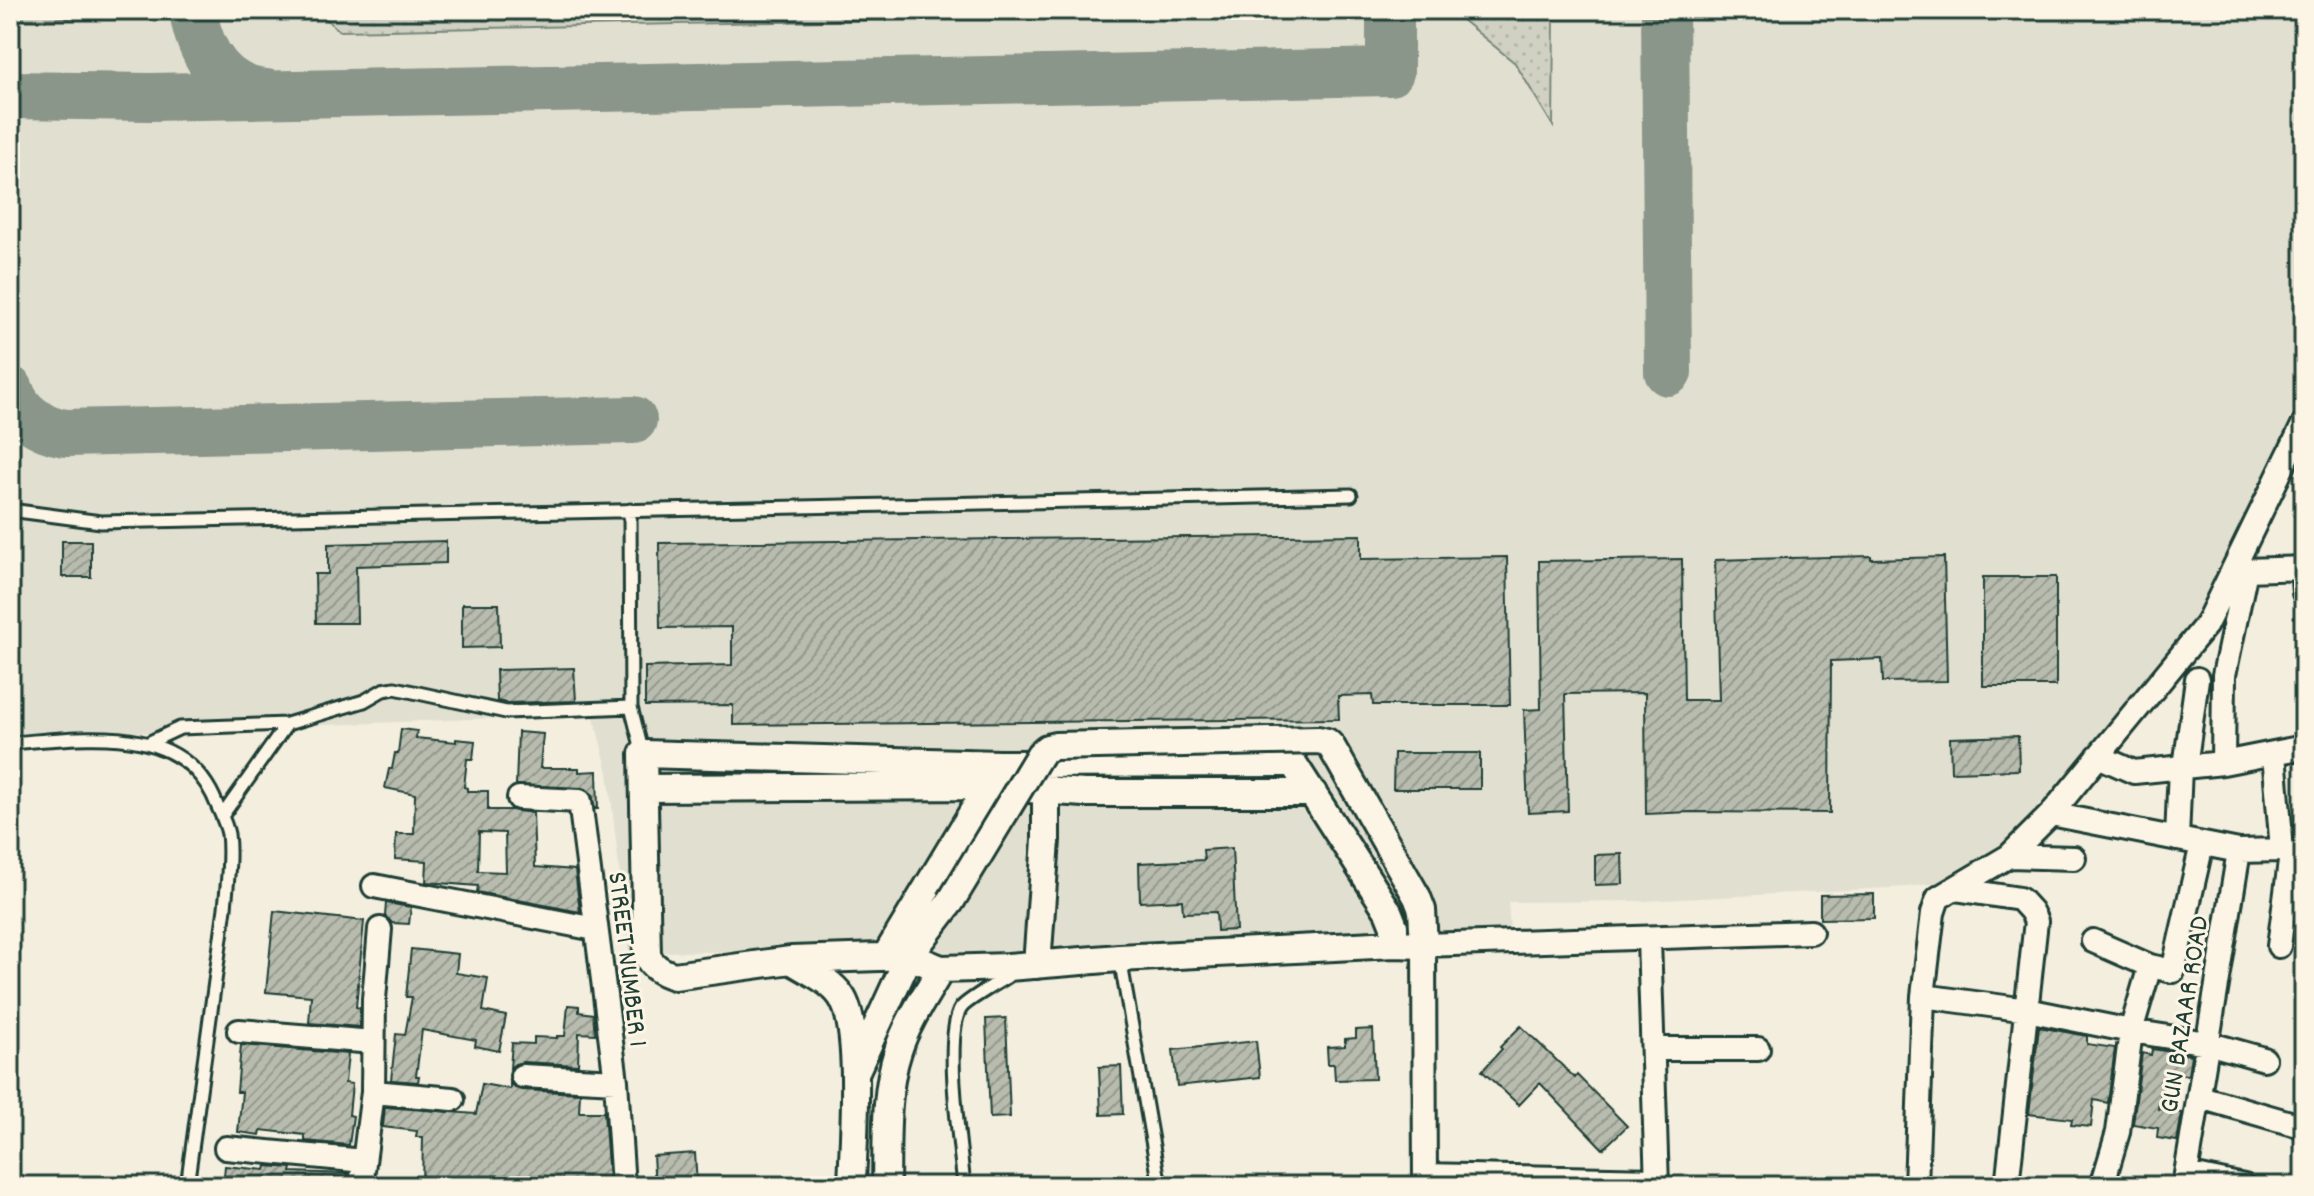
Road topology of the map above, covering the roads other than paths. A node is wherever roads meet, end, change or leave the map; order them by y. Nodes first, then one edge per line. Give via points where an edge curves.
1 (2304, 423) edge
2 (1351, 495) dead end
3 (10, 510) edge
4 (630, 510) junction
5 (2242, 566) junction
6 (2303, 568) edge
7 (2304, 593) edge
8 (2197, 679) dead end
9 (631, 707) junction
10 (287, 724) junction
11 (150, 742) junction
12 (10, 743) edge
13 (2304, 747) edge
14 (643, 754) junction
15 (2274, 754) junction
16 (2098, 756) junction
17 (2223, 763) junction
18 (2182, 767) junction
19 (988, 786) junction
20 (645, 788) junction
21 (1046, 790) junction
22 (1313, 793) junction
23 (519, 798) dead end
24 (2051, 814) junction
25 (222, 816) junction
26 (2177, 839) junction
27 (2202, 844) junction
28 (2239, 851) junction
29 (2292, 852) edge
30 (2009, 856) junction
31 (2074, 858) dead end
32 (374, 886) dead end
33 (1955, 889) junction
34 (380, 929) dead end
35 (595, 929) junction
36 (1811, 932) dead end
37 (1649, 939) junction
38 (2093, 941) dead end
39 (1394, 944) junction
40 (1424, 945) junction
41 (2279, 946) dead end
42 (897, 956) junction
43 (1119, 958) junction
44 (791, 960) junction
45 (1037, 965) junction
46 (2150, 966) junction
47 (1008, 967) junction
48 (941, 969) junction
49 (1923, 996) junction
50 (2027, 1010) junction
51 (239, 1031) dead end
52 (2131, 1031) junction
53 (373, 1042) junction
54 (2207, 1043) junction
55 (1653, 1049) junction
56 (1758, 1049) dead end
57 (2264, 1059) dead end
58 (855, 1073) junction
59 (522, 1076) dead end
60 (616, 1081) junction
61 (373, 1092) junction
62 (2200, 1097) junction
63 (453, 1099) dead end
64 (855, 1107) junction
65 (888, 1108) junction
66 (2304, 1127) edge
67 (226, 1148) dead end
68 (364, 1161) junction
69 (2185, 1180) edge
70 (1425, 1181) edge
71 (1657, 1183) edge
72 (187, 1186) edge
73 (361, 1186) edge
74 (623, 1186) edge
75 (852, 1186) edge
76 (886, 1186) edge
77 (964, 1186) edge
78 (1160, 1186) edge
79 (1916, 1186) edge
80 (2007, 1186) edge
81 (2102, 1186) edge
82 (2244, 1186) edge

1 - 5 street
2 - 4 lane
3 - 4 lane via 101,522
4 - 9 lane
5 - 6 street
5 - 16 street via 2206,625
5 - 17 street via 2224,675
6 - 7 street
8 - 18 street
9 - 10 lane via 506,712 395,688
9 - 14 lane
10 - 11 lane via 180,728
10 - 25 lane
11 - 12 lane via 115,738
11 - 25 lane via 182,758 211,788
13 - 15 street
14 - 20 street
14 - 22 street via 999,764 1293,763
15 - 17 street
15 - 29 street
16 - 18 street via 2134,772
16 - 24 street
17 - 18 street
18 - 26 street
19 - 20 street
19 - 21 street via 995,775 1010,771 1042,781
19 - 42 street
20 - 44 street via 651,964 674,976
21 - 22 street
21 - 45 street
22 - 39 street via 1388,911
23 - 35 street, STREET NUMBER 1 via 580,801
24 - 26 street
24 - 30 street
25 - 72 lane via 227,831 225,908
26 - 27 street
27 - 28 street
27 - 46 street via 2173,971
28 - 29 street
28 - 54 street, GUN BAZAAR ROAD
29 - 41 street
30 - 31 street
30 - 33 street
32 - 35 street
33 - 49 street via 1938,898 1933,913
33 - 50 street via 2020,899 2031,911 2036,921
34 - 53 street
35 - 60 street, STREET NUMBER 1
36 - 37 street
37 - 40 street
37 - 55 street
38 - 46 street
39 - 40 street
39 - 43 street
40 - 42 street, bridge via 1417,897 1331,746 1318,740 1047,748 951,901
40 - 70 street
42 - 44 street
42 - 48 street
42 - 58 street
43 - 45 street
43 - 78 lane
44 - 58 street via 842,997
45 - 47 street
46 - 52 street
47 - 48 street
47 - 77 lane via 1007,977 961,1007 954,1028
48 - 65 street via 898,1051
49 - 50 street
49 - 79 street
50 - 52 street
50 - 80 street
51 - 53 street
52 - 54 street
52 - 81 street via 2118,1132
53 - 61 street
54 - 57 street
54 - 62 street, GUN BAZAAR ROAD
55 - 56 street
55 - 71 street
58 - 64 street
59 - 60 street
60 - 74 street, STREET NUMBER 1
61 - 63 street
61 - 68 street
62 - 66 street
62 - 69 street, GUN BAZAAR ROAD
64 - 65 street
64 - 75 street
65 - 76 street
67 - 68 street
68 - 73 street
69 - 82 street
70 - 71 street

